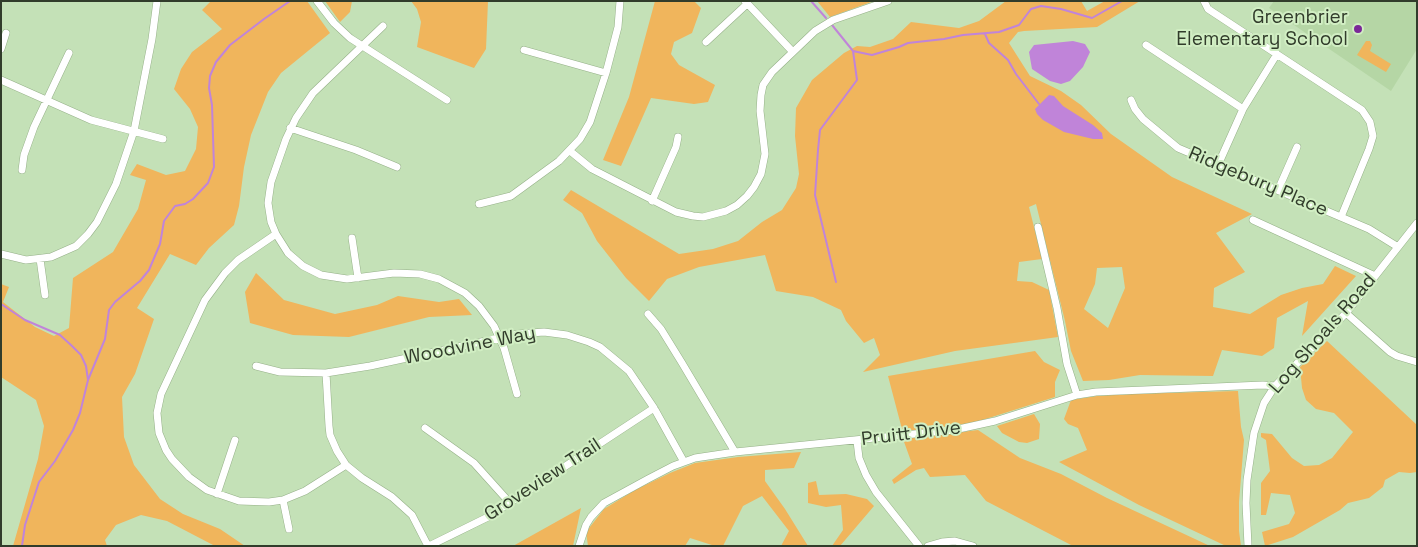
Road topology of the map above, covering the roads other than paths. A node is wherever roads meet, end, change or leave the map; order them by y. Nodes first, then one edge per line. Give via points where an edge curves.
1 (157, 1) edge
2 (317, 1) edge
3 (620, 1) edge
4 (888, 1) edge
5 (1204, 1) edge
6 (746, 2) edge
7 (383, 26) dead end
8 (6, 33) dead end
9 (706, 42) dead end
10 (1146, 45) dead end
11 (362, 46) junction
12 (1, 49) edge
13 (524, 50) dead end
14 (792, 52) junction
15 (69, 53) dead end
16 (1277, 54) junction
17 (606, 73) junction
18 (1, 80) edge
19 (447, 100) dead end
20 (1131, 100) dead end
21 (46, 101) junction
22 (1243, 109) junction
23 (290, 128) junction
24 (134, 131) junction
25 (678, 137) dead end
26 (163, 139) dead end
27 (1297, 147) dead end
28 (570, 150) junction
29 (1218, 165) junction
30 (397, 167) dead end
31 (22, 170) dead end
32 (1278, 190) junction
33 (652, 201) junction
34 (479, 204) dead end
35 (1341, 217) junction
36 (1253, 220) dead end
37 (1417, 223) edge
38 (1038, 228) dead end
39 (276, 234) junction
40 (352, 238) dead end
41 (1398, 247) junction
42 (1, 254) edge
43 (40, 259) junction
44 (1374, 276) junction
45 (358, 278) junction
46 (45, 295) dead end
47 (1346, 313) junction
48 (648, 314) dead end
49 (500, 338) junction
50 (1417, 362) edge
51 (256, 366) dead end
52 (326, 373) junction
53 (1275, 386) junction
54 (517, 394) dead end
55 (1077, 395) junction
56 (654, 408) junction
57 (424, 428) dead end
58 (235, 440) dead end
59 (857, 441) junction
60 (735, 452) junction
61 (684, 462) junction
62 (346, 465) junction
63 (216, 494) junction
64 (283, 500) junction
65 (510, 503) junction
66 (289, 529) dead end
67 (429, 546) edge
68 (578, 546) edge
69 (920, 546) edge
70 (928, 546) edge
71 (974, 546) edge
72 (1248, 546) edge

1 - 24 street
2 - 11 street via 334,23
3 - 17 street via 618,27
4 - 14 street via 833,20
5 - 16 street via 1208,9
6 - 9 street
6 - 14 street
7 - 11 street
8 - 12 street
10 - 22 street
11 - 19 street
11 - 23 street via 313,93
13 - 17 street
14 - 33 street via 772,72 762,89 763,165 759,179 747,196 726,211 703,217 683,215
15 - 21 street
16 - 22 street
16 - 35 street via 1362,110 1370,122 1372,136 1369,149
17 - 28 street via 590,122
18 - 21 street
20 - 29 street, Ridgebury Place via 1143,119 1178,148
21 - 24 street via 90,120
21 - 31 street via 28,141
22 - 29 street
23 - 30 street
23 - 39 street via 269,192 270,214
24 - 26 street
24 - 43 street via 116,184 93,228 69,250
25 - 33 street
27 - 32 street
28 - 33 street via 592,169
28 - 34 street via 511,196
29 - 32 street, Ridgebury Place
32 - 35 street, Ridgebury Place
35 - 41 street, Ridgebury Place
36 - 44 street
37 - 41 street, Log Shoals Road
38 - 55 street via 1067,364
39 - 45 street via 288,253 309,270 333,278
39 - 63 street via 238,260 212,289 158,404 157,423 166,450 189,477
40 - 45 street
41 - 44 street, Log Shoals Road
42 - 43 street
43 - 46 street
44 - 47 street, Log Shoals Road
45 - 49 street via 410,273 444,281 479,306
47 - 50 street via 1390,352
47 - 53 street, Log Shoals Road
48 - 60 street via 682,363
49 - 52 street, Woodvine Way
49 - 54 street
49 - 56 street, Woodvine Way via 544,332 589,342 610,354 628,371
51 - 52 street, Woodvine Way via 280,372
52 - 62 street via 330,435
53 - 55 street, Pruitt Drive via 1125,389
53 - 72 street, Log Shoals Road via 1259,416 1250,454 1246,504
55 - 59 street, Pruitt Drive via 967,428
56 - 61 street, Woodvine Way
56 - 65 street, Groveview Trail
57 - 65 street via 474,463
58 - 63 street
59 - 60 street, Pruitt Drive
59 - 69 street via 859,458 876,492
60 - 61 street, Pruitt Drive
61 - 68 street, Pruitt Drive via 604,503 591,516
62 - 64 street via 305,491
62 - 67 street via 412,515
63 - 64 street via 250,502
64 - 66 street
65 - 67 street, Groveview Trail
70 - 71 street via 955,541

